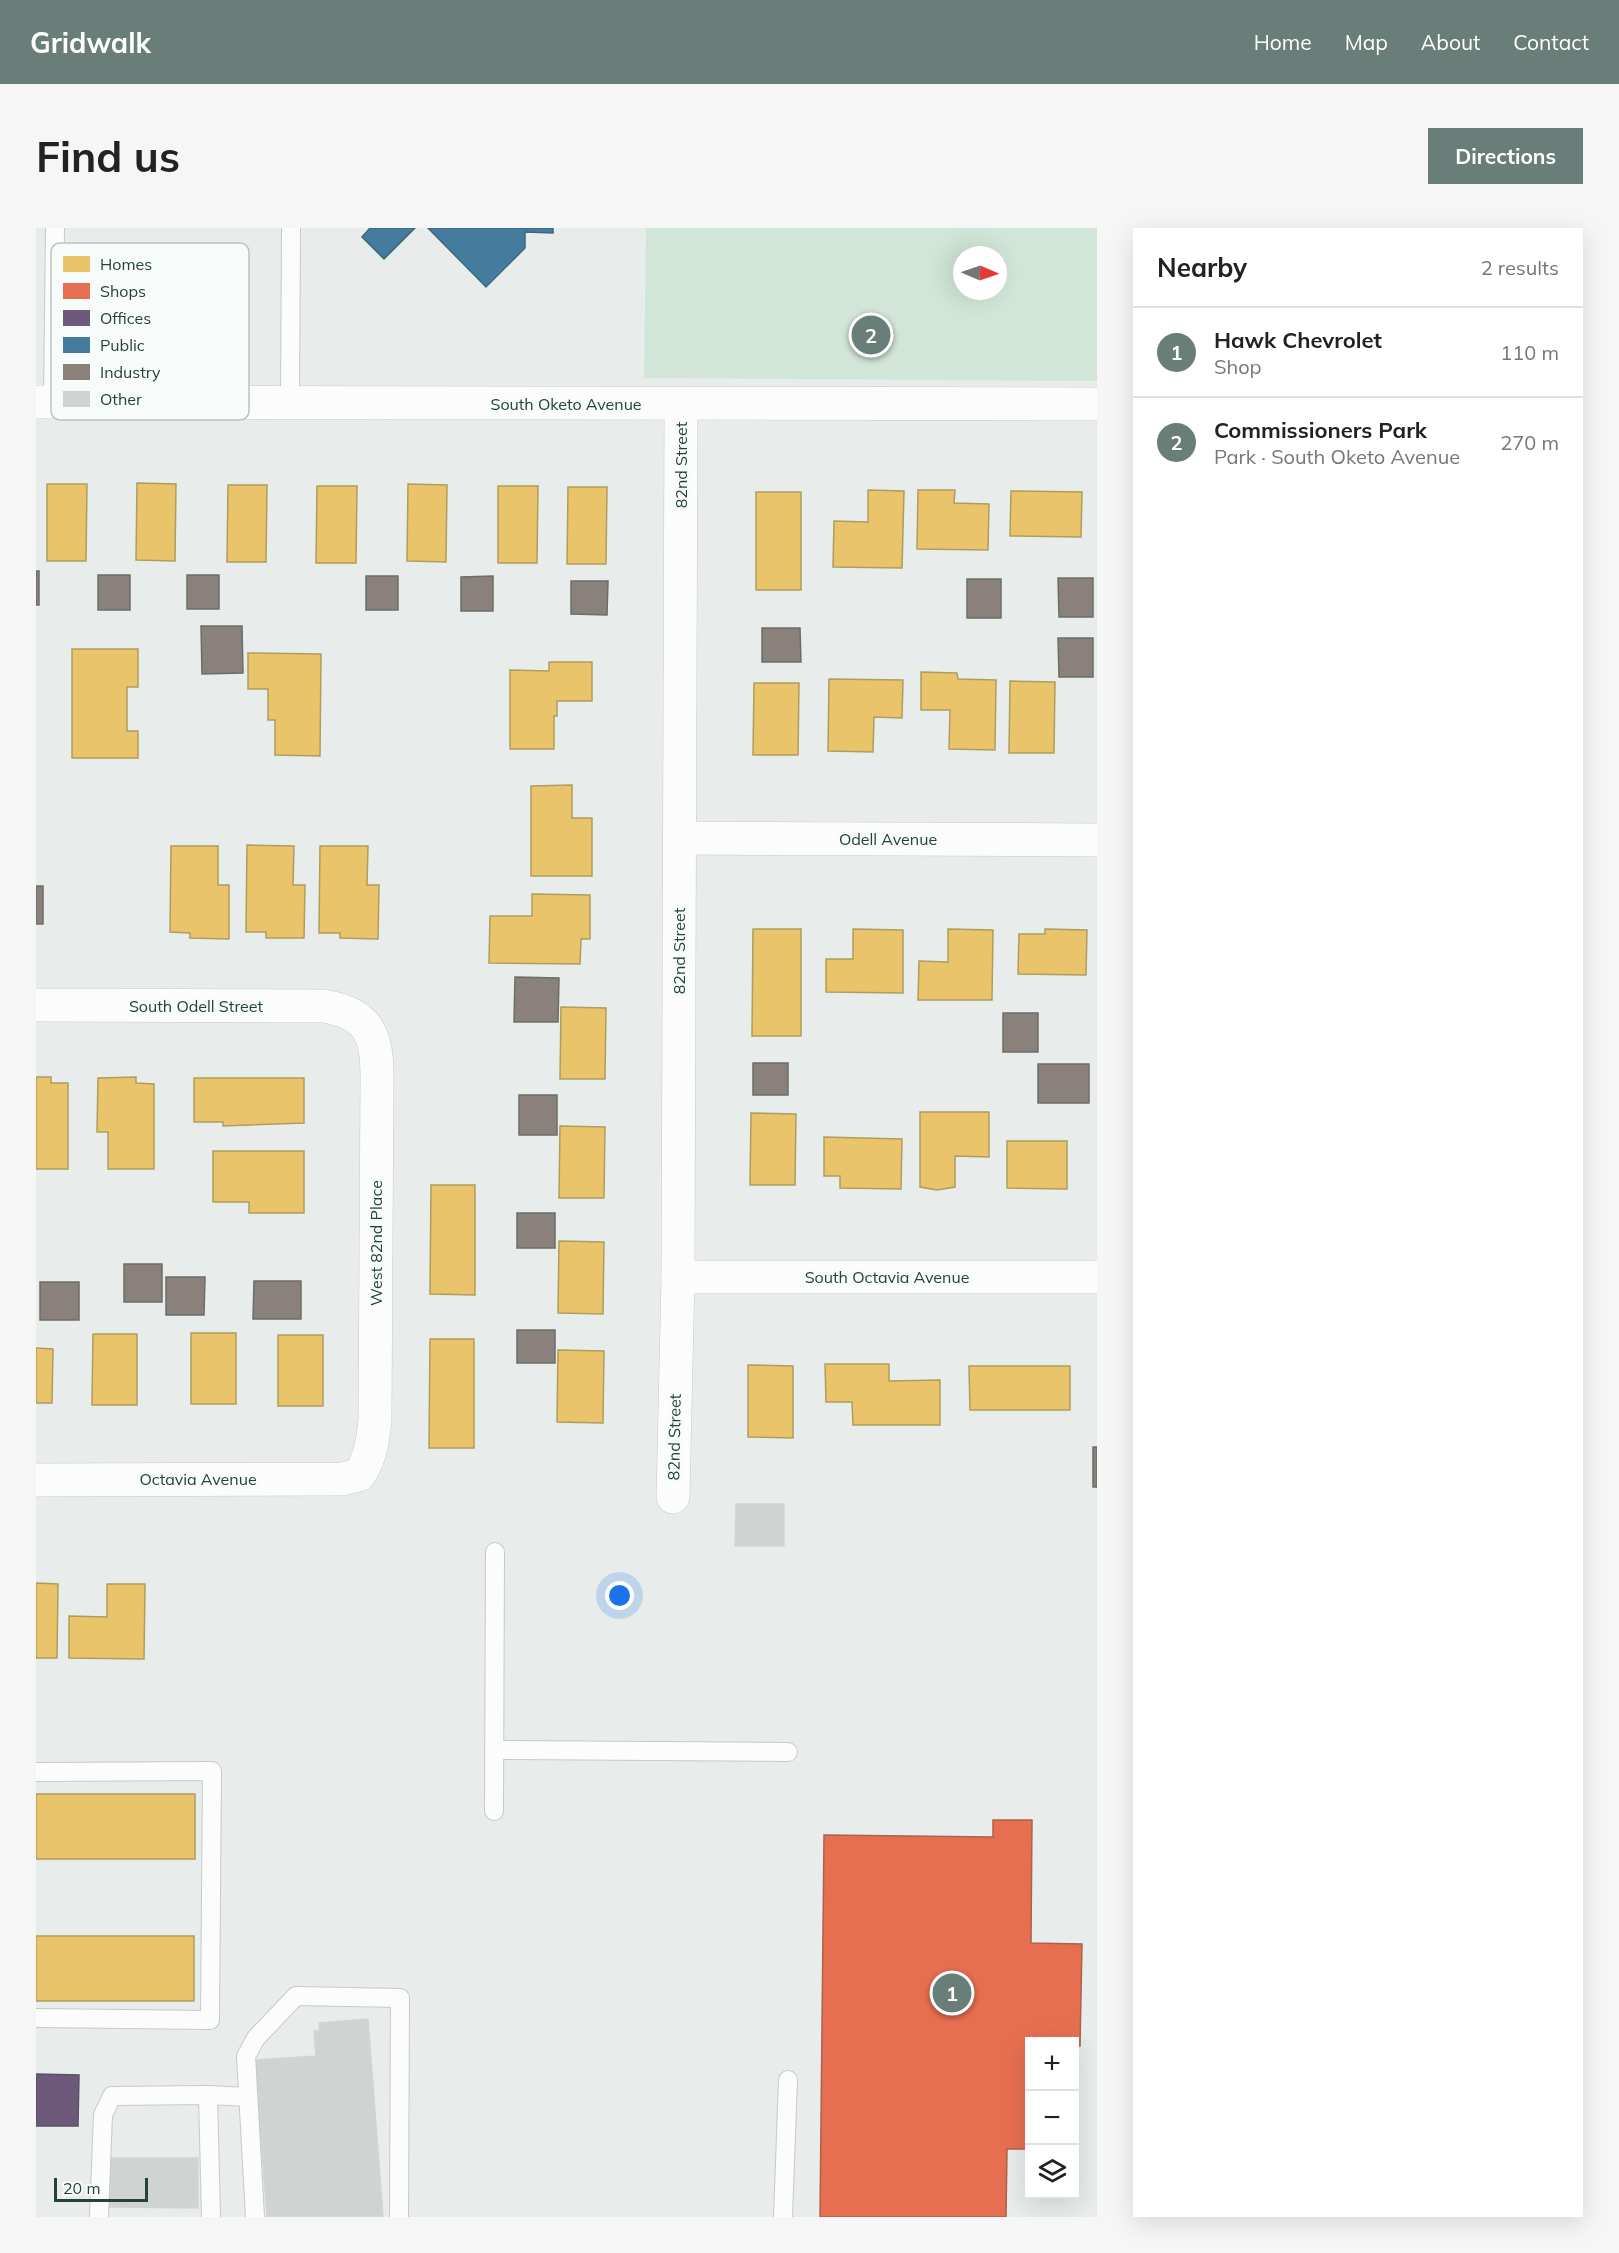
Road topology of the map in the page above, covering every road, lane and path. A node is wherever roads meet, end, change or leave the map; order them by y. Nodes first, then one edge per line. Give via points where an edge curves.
1 (55, 228) edge
2 (291, 228) edge
3 (54, 243) edge
4 (51, 291) edge
5 (44, 402) edge
6 (249, 403) edge
7 (290, 403) junction
8 (681, 404) junction
9 (1097, 404) edge
10 (680, 838) junction
11 (1097, 840) edge
12 (36, 1005) edge
13 (354, 1016) joint
14 (678, 1277) junction
15 (1097, 1277) edge
16 (359, 1475) joint
17 (36, 1480) edge
18 (673, 1497) dead end
19 (495, 1552) dead end
20 (494, 1750) junction
21 (789, 1752) dead end
22 (36, 1772) edge
23 (494, 1811) dead end
24 (36, 2018) edge
25 (788, 2080) dead end
26 (208, 2095) junction
27 (248, 2097) junction
28 (99, 2217) edge
29 (212, 2217) edge
30 (255, 2217) edge
31 (399, 2217) edge
32 (783, 2217) edge

1 - 3 lane
2 - 7 lane
4 - 5 lane
6 - 7 street, South Oketo Avenue
7 - 8 street, South Oketo Avenue
8 - 9 street, South Oketo Avenue
8 - 10 street, 82nd Street
10 - 11 street, Odell Avenue
10 - 14 street, 82nd Street
12 - 13 street, South Odell Street via 322,1006
13 - 16 street, West 82nd Place via 368,1028 377,1051 375,1419 372,1448
14 - 15 street, South Octavia Avenue
14 - 18 street, 82nd Street
16 - 17 street, Octavia Avenue via 342,1479
19 - 20 lane
20 - 21 lane
20 - 23 lane
22 - 24 lane via 212,1771 210,2020
25 - 32 lane
26 - 27 lane
26 - 28 lane via 112,2096 103,2115
26 - 29 lane
27 - 30 lane
27 - 31 lane via 246,2056 256,2038 296,1996 400,1998

